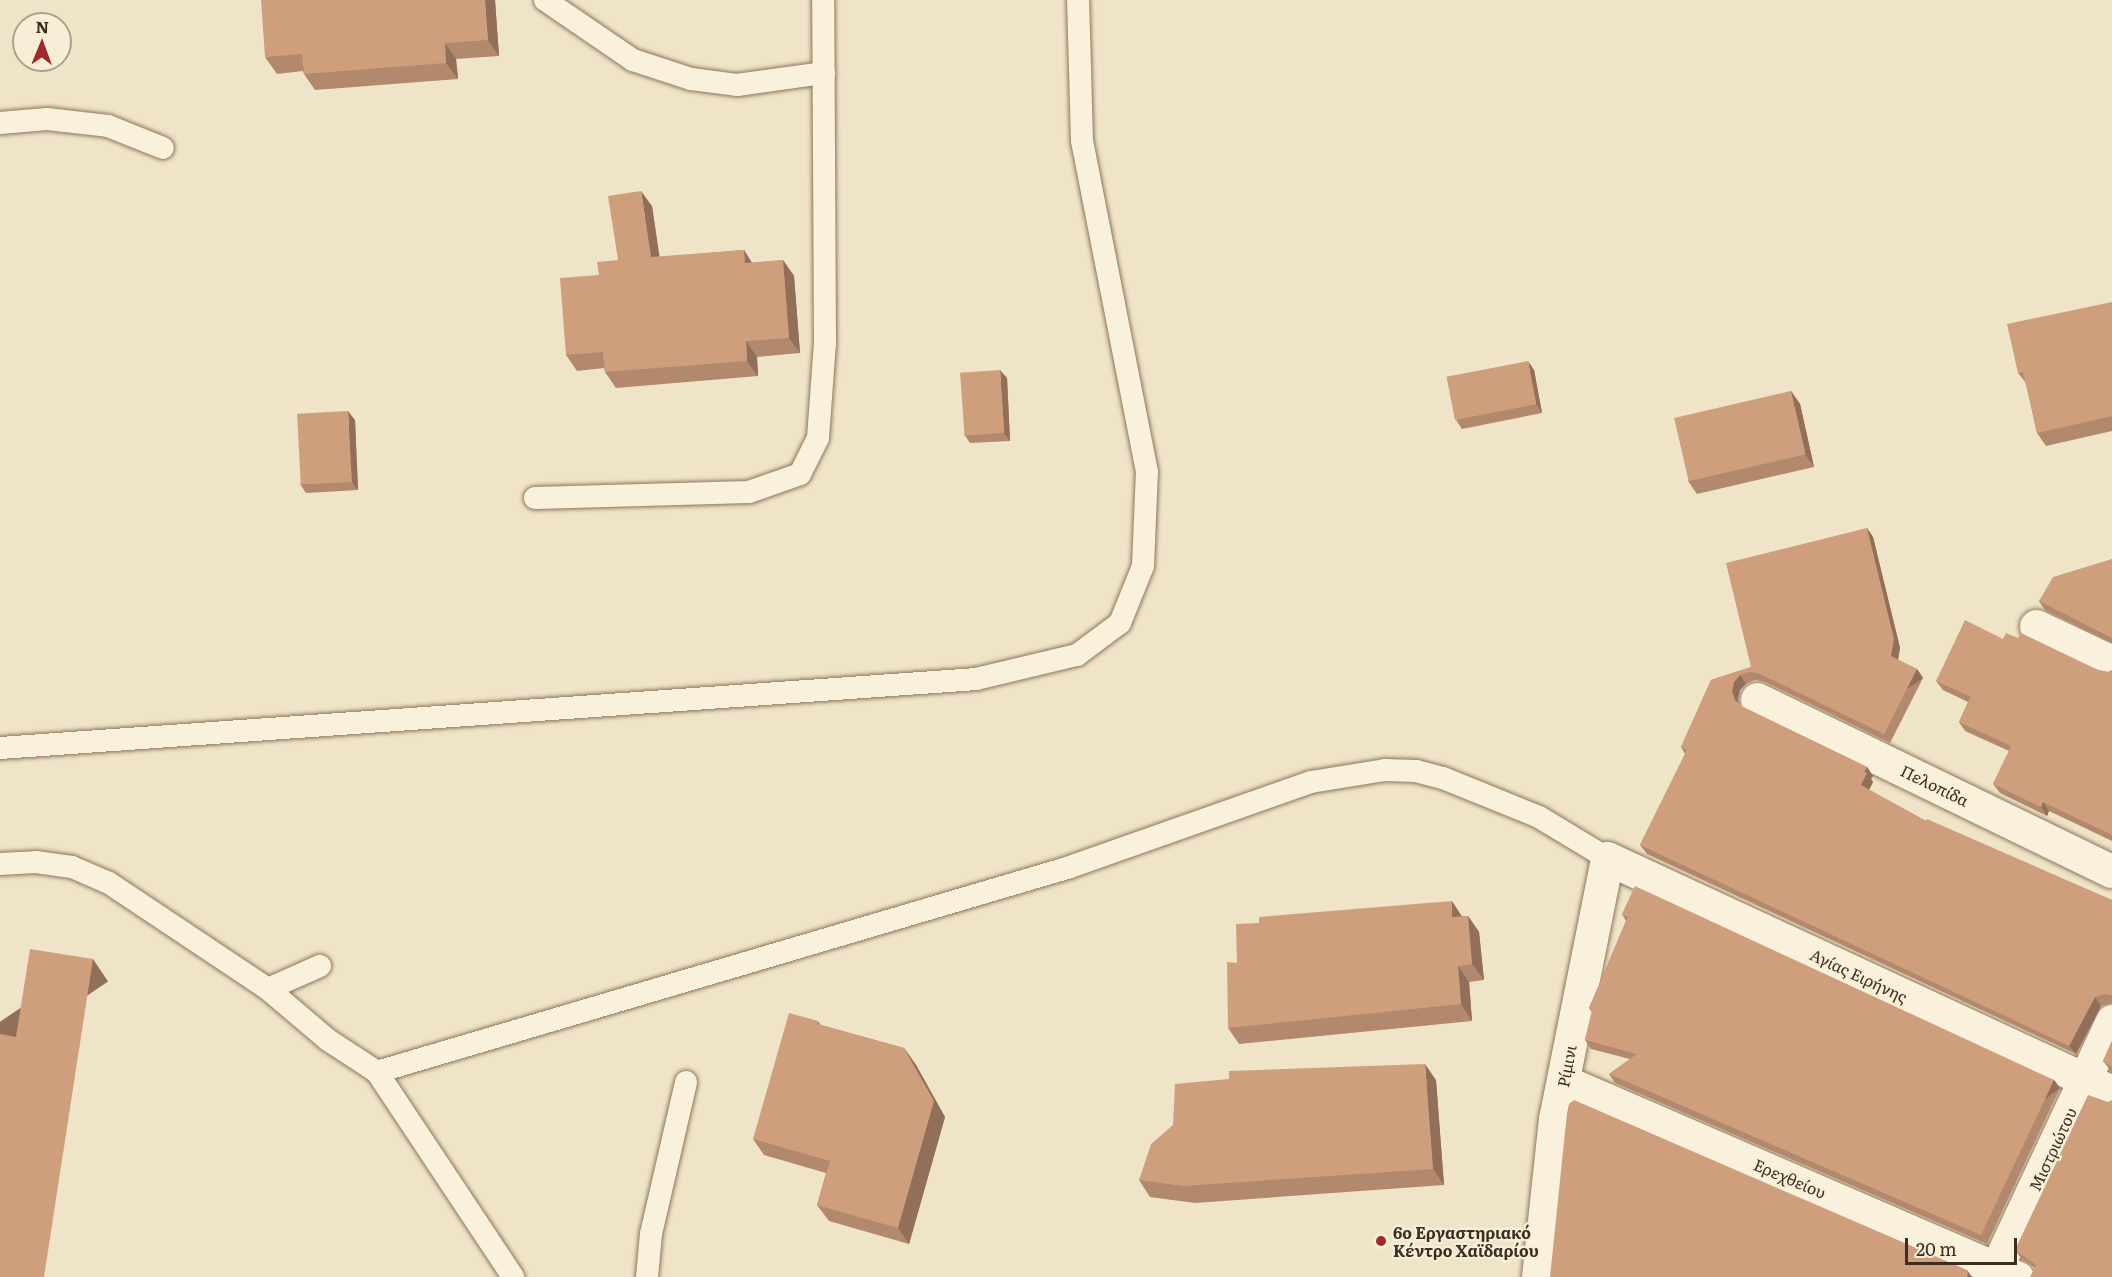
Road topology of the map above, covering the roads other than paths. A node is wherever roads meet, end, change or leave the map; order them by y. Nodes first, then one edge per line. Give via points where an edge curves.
1 (545, 0) edge
2 (823, 0) edge
3 (1078, 0) edge
4 (824, 73) junction
5 (0, 123) edge
6 (163, 148) dead end
7 (535, 498) dead end
8 (2036, 626) dead end
9 (2112, 662) edge
10 (1757, 699) dead end
11 (0, 748) edge
12 (1607, 858) junction
13 (0, 864) edge
14 (2112, 871) edge
15 (320, 966) dead end
16 (268, 989) junction
17 (2112, 1021) edge
18 (377, 1072) junction
19 (1563, 1081) junction
20 (686, 1082) dead end
21 (2099, 1085) edge
22 (2002, 1274) edge
23 (513, 1277) edge
24 (647, 1277) edge
25 (1538, 1277) edge

1 - 4 lane via 633,60 691,79 737,85
2 - 4 lane
3 - 11 lane via 1082,141 1147,472 1143,566 1120,623 1077,655 976,679
4 - 7 lane via 825,343 818,438 800,474 748,492
5 - 6 lane via 47,120 108,126
8 - 9 street
10 - 14 street, Πελοπίδα
12 - 18 lane via 1539,817 1416,771 1385,770 1311,782 1067,868
12 - 19 street, Ρίμινι
12 - 21 street, Αγίας Ειρήνης
13 - 16 lane via 36,862 72,867 109,883
15 - 16 lane
16 - 18 lane via 328,1040
17 - 21 street, Μιστριώτου
18 - 23 lane
19 - 22 street, Ερεχθείου
19 - 25 street, Ρίμινι via 1555,1119
20 - 24 lane via 651,1234
21 - 22 street, Μιστριώτου

